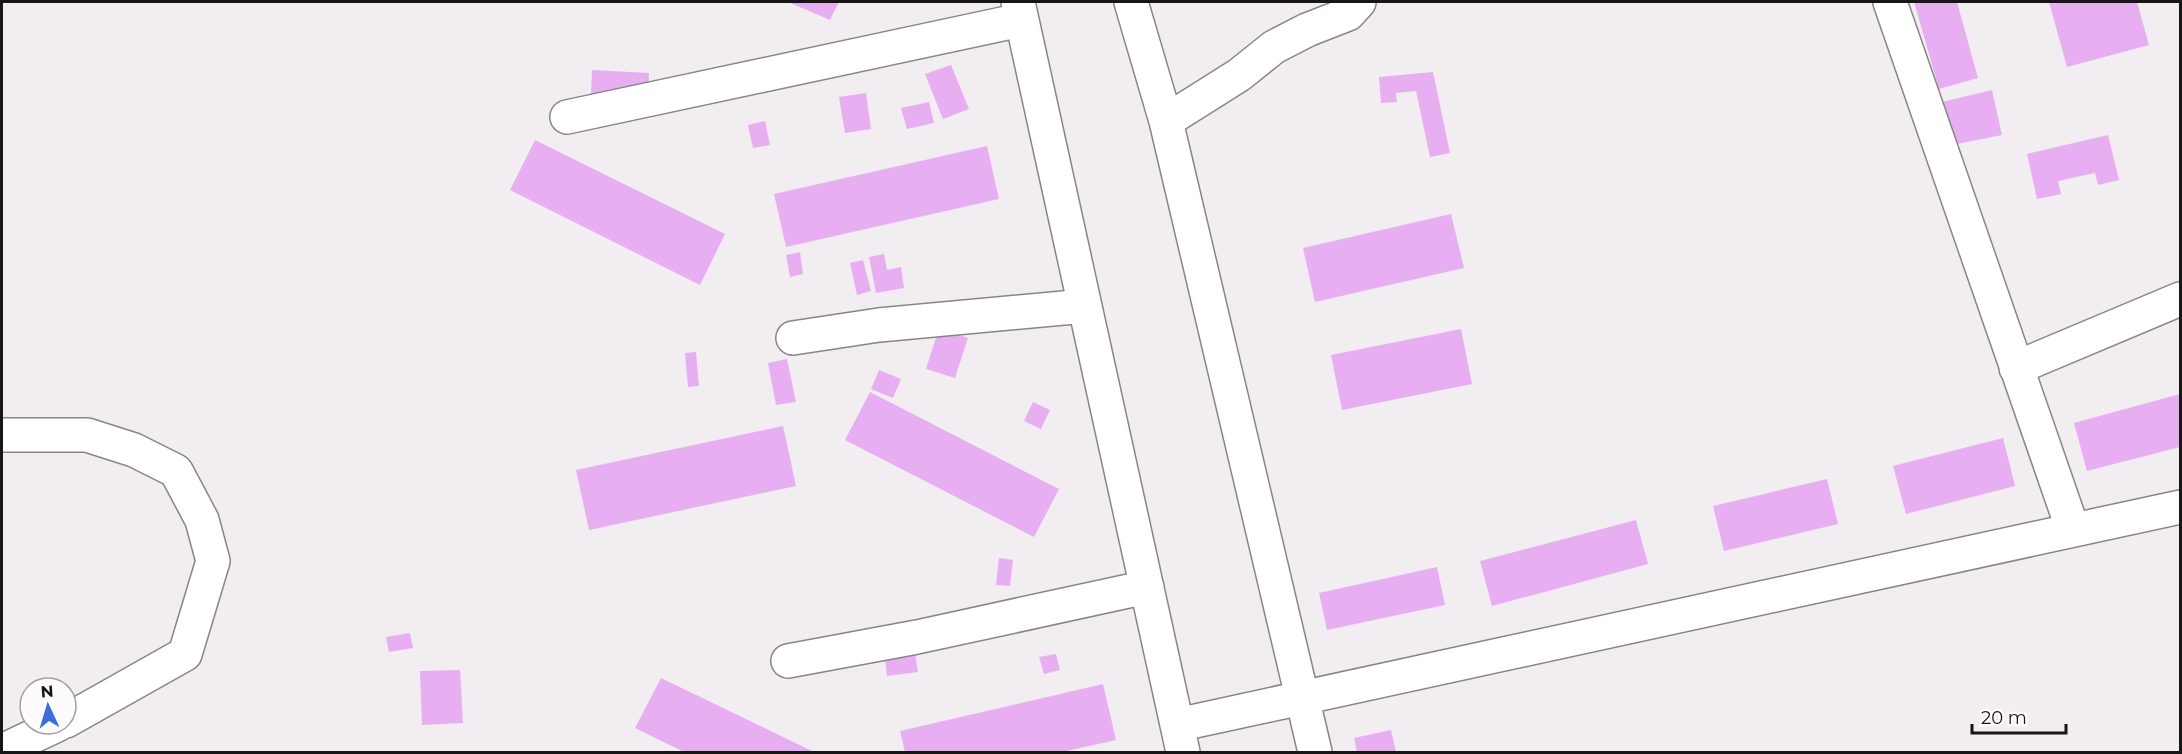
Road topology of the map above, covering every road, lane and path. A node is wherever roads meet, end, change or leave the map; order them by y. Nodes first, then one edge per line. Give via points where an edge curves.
1 (1131, 2) edge
2 (1359, 2) edge
3 (1890, 2) edge
4 (1019, 11) edge
5 (567, 117) dead end
6 (1166, 121) junction
7 (2181, 299) edge
8 (1085, 306) junction
9 (793, 338) dead end
10 (2016, 368) junction
11 (2, 435) edge
12 (2181, 507) edge
13 (2073, 530) junction
14 (1147, 587) junction
15 (788, 661) dead end
16 (1302, 696) junction
17 (78, 714) edge
18 (34, 736) edge
19 (1180, 739) edge
20 (2, 751) edge
21 (1315, 753) edge

1 - 6 street
2 - 6 street via 1347,14 1274,47 1239,75
3 - 10 street
4 - 5 street
4 - 8 street
6 - 16 street
7 - 10 street
8 - 9 street via 879,325
8 - 14 street
10 - 13 street
11 - 17 street via 87,435 134,450 177,471 202,520 213,561 185,654
12 - 13 street
13 - 16 street
14 - 15 street
14 - 19 street
16 - 19 street
16 - 21 street
18 - 20 street

